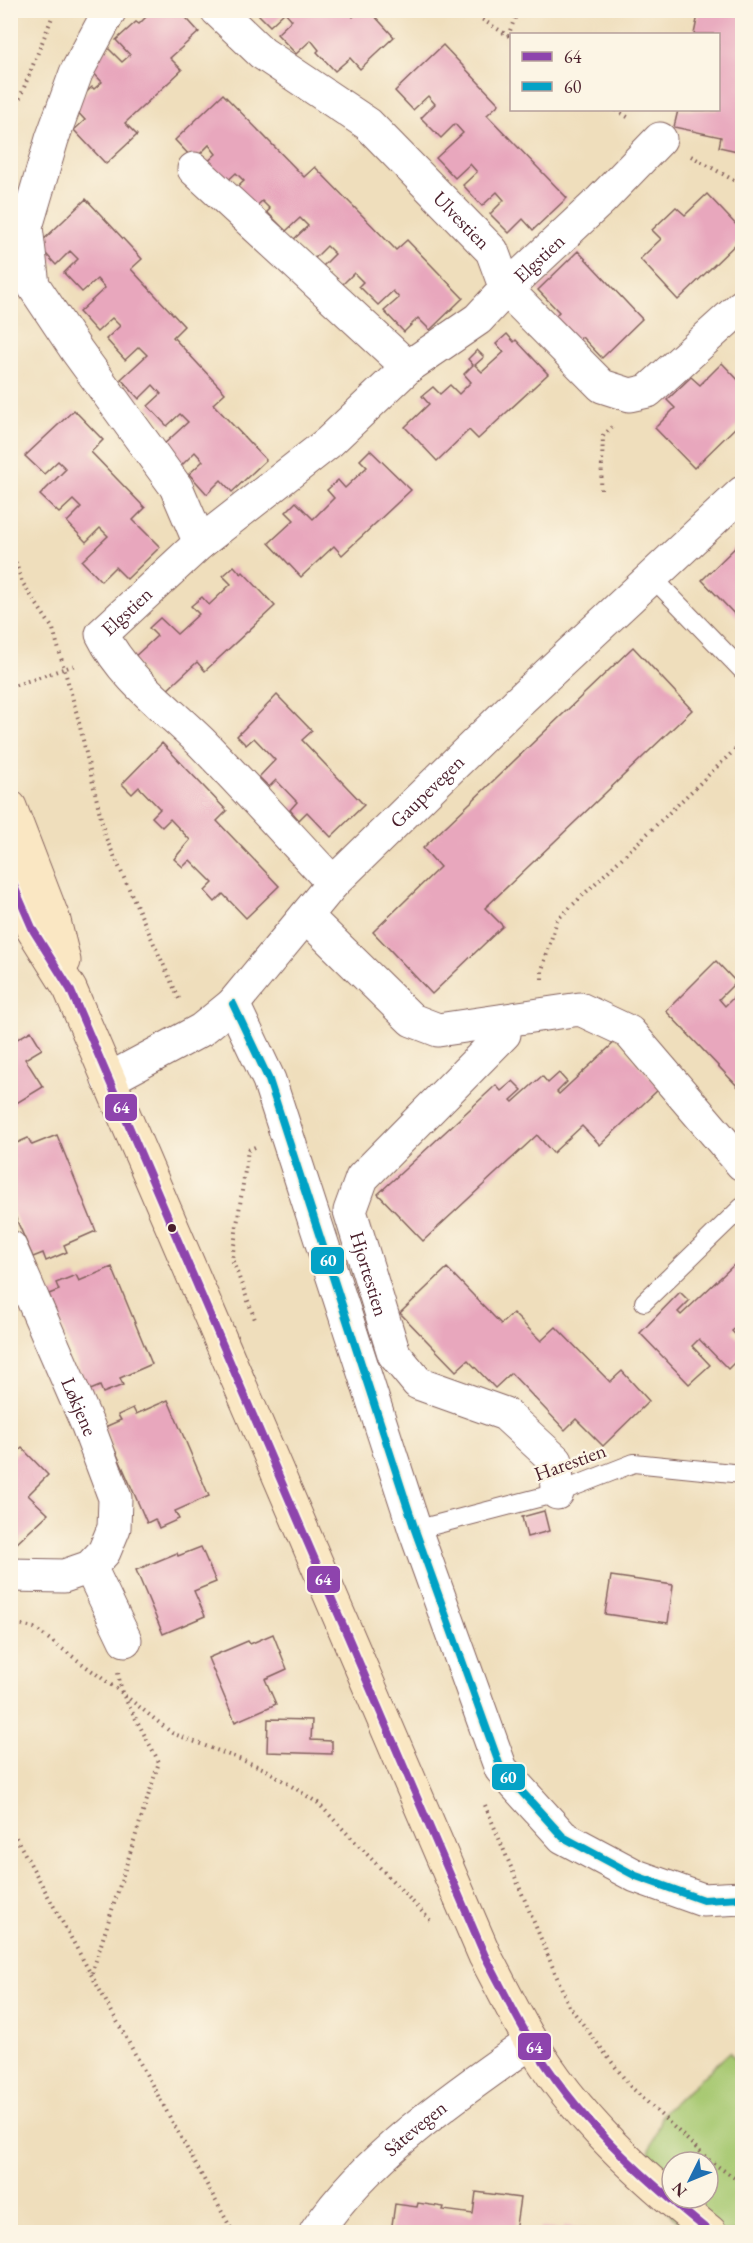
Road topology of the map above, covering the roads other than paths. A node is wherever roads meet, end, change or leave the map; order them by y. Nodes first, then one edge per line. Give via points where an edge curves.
1 (110, 10) edge
2 (218, 10) edge
3 (660, 139) dead end
4 (194, 169) dead end
5 (506, 289) junction
6 (742, 306) edge
7 (408, 367) junction
8 (742, 493) edge
9 (200, 543) junction
10 (653, 578) junction
11 (742, 670) edge
12 (10, 807) edge
13 (10, 877) edge
14 (333, 883) junction
15 (306, 916) junction
16 (70, 989) junction
17 (233, 1004) junction
18 (503, 1022) junction
19 (108, 1080) junction
20 (742, 1164) edge
21 (742, 1207) edge
22 (10, 1247) edge
23 (644, 1302) dead end
24 (742, 1474) edge
25 (557, 1493) junction
26 (415, 1530) junction
27 (90, 1567) junction
28 (10, 1575) edge
29 (125, 1640) road end
30 (742, 1898) edge
31 (531, 2042) junction
32 (316, 2232) edge
33 (711, 2232) edge

1 - 9 street via 76,73 26,227 33,285 176,487
2 - 5 street, Ulvestien via 262,53 368,124 492,251
3 - 5 street, Elgstien
4 - 7 street
5 - 6 street, Ulvestien via 602,386 630,396 648,391
5 - 7 street, Elgstien via 478,320
7 - 9 street, Elgstien via 329,441
8 - 10 street, Gaupevegen
9 - 14 street, Elgstien via 102,634 130,676 200,741
10 - 11 lane
10 - 14 street, Gaupevegen via 518,702
12 - 16 main road via 54,921
13 - 16 main road via 33,930
14 - 15 street, Gaupevegen
15 - 17 street, Gaupevegen
15 - 18 street via 412,1020 438,1030
16 - 19 main road
17 - 19 street, Gaupevegen via 201,1030
17 - 26 street via 269,1080
18 - 20 street via 580,1010 629,1032
18 - 25 street, Hjortestien via 504,1034 362,1178 350,1211 394,1354 418,1383 505,1414 556,1461
19 - 31 main road via 485,1956
21 - 23 lane
22 - 27 street, Løkjene via 115,1498 114,1528 104,1552
24 - 25 lane, Harestien via 634,1463
25 - 26 lane, Harestien
26 - 30 street via 501,1769 563,1837 636,1876 703,1900
27 - 28 street via 64,1576
27 - 29 street
31 - 32 street, Såtevegen via 455,2094 364,2173
31 - 33 main road via 613,2147

